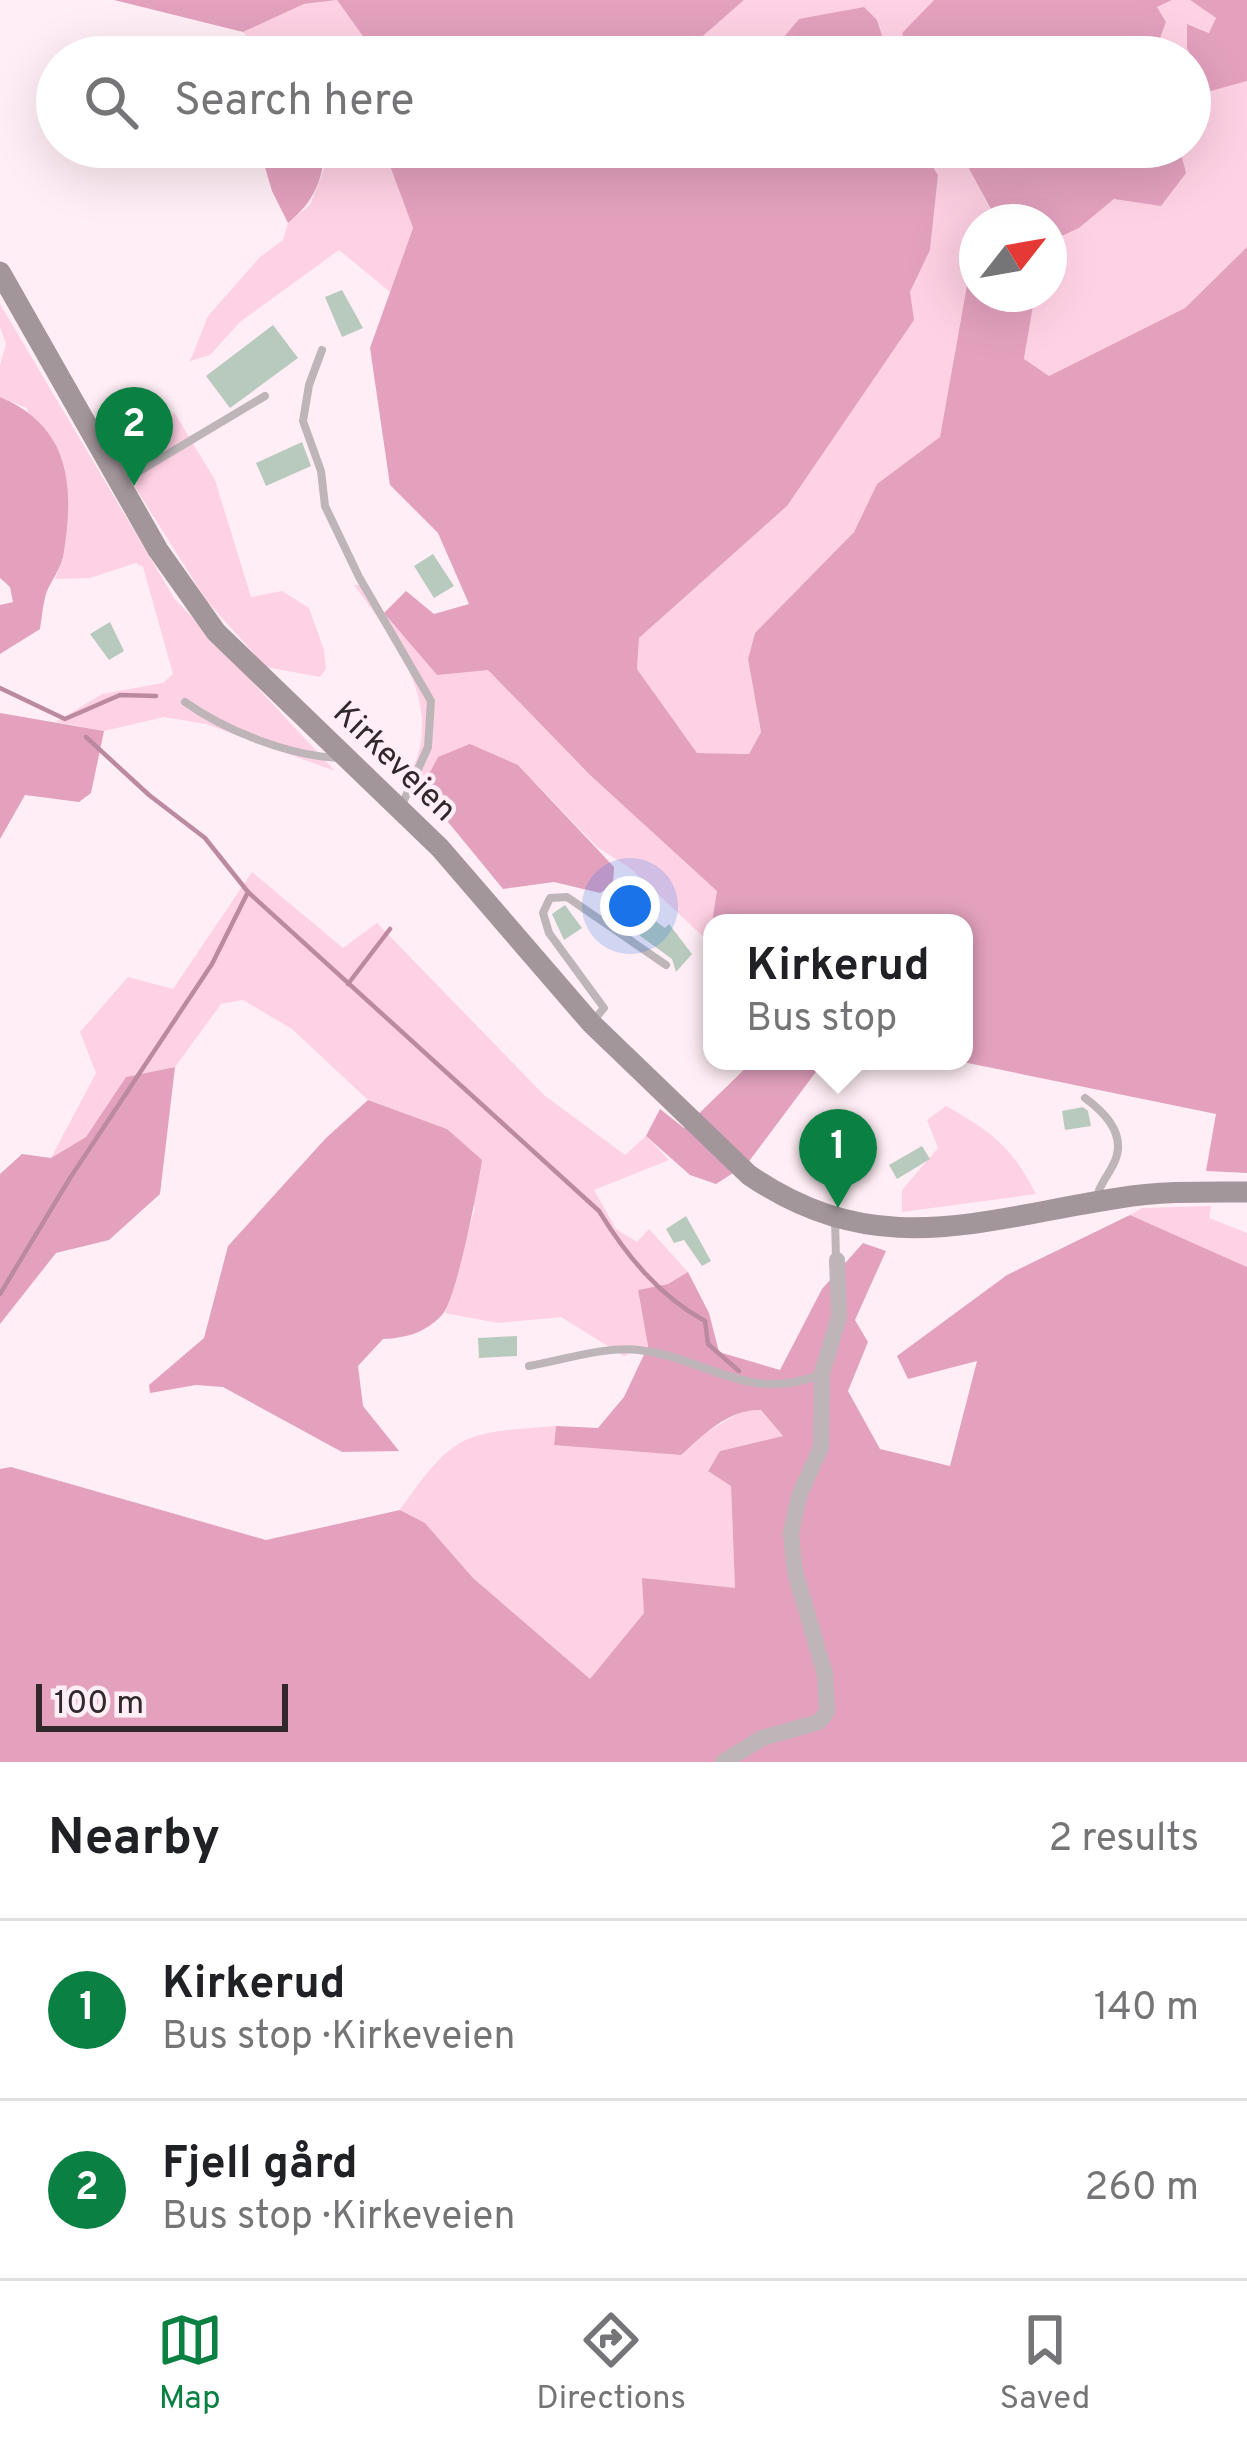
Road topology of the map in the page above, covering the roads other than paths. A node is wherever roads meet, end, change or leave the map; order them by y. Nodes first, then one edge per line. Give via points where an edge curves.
1 (0, 272) edge
2 (322, 350) dead end
3 (265, 397) dead end
4 (120, 483) junction
5 (185, 702) dead end
6 (347, 758) junction
7 (400, 808) junction
8 (666, 965) dead end
9 (591, 1023) junction
10 (1085, 1098) dead end
11 (1247, 1192) edge
12 (1096, 1202) junction
13 (835, 1217) junction
14 (837, 1260) joint
15 (529, 1366) dead end
16 (822, 1373) junction
17 (723, 1762) edge

1 - 4 main road, Kirkeveien
2 - 7 lane via 304,421 325,506 431,701 428,747
3 - 4 lane
4 - 6 main road, Kirkeveien via 205,618
5 - 6 lane via 315,757
6 - 7 main road, Kirkeveien
7 - 9 main road, Kirkeveien
8 - 9 lane via 567,897 550,898 543,913 549,932 604,1008
9 - 13 main road, Kirkeveien via 749,1174
10 - 12 lane via 1114,1128 1118,1146
11 - 12 main road, Kirkeveien
12 - 13 main road, Kirkeveien via 962,1228
13 - 14 lane
14 - 16 street via 839,1317
15 - 16 lane via 633,1349 750,1384
16 - 17 street via 821,1447 791,1533 827,1712

